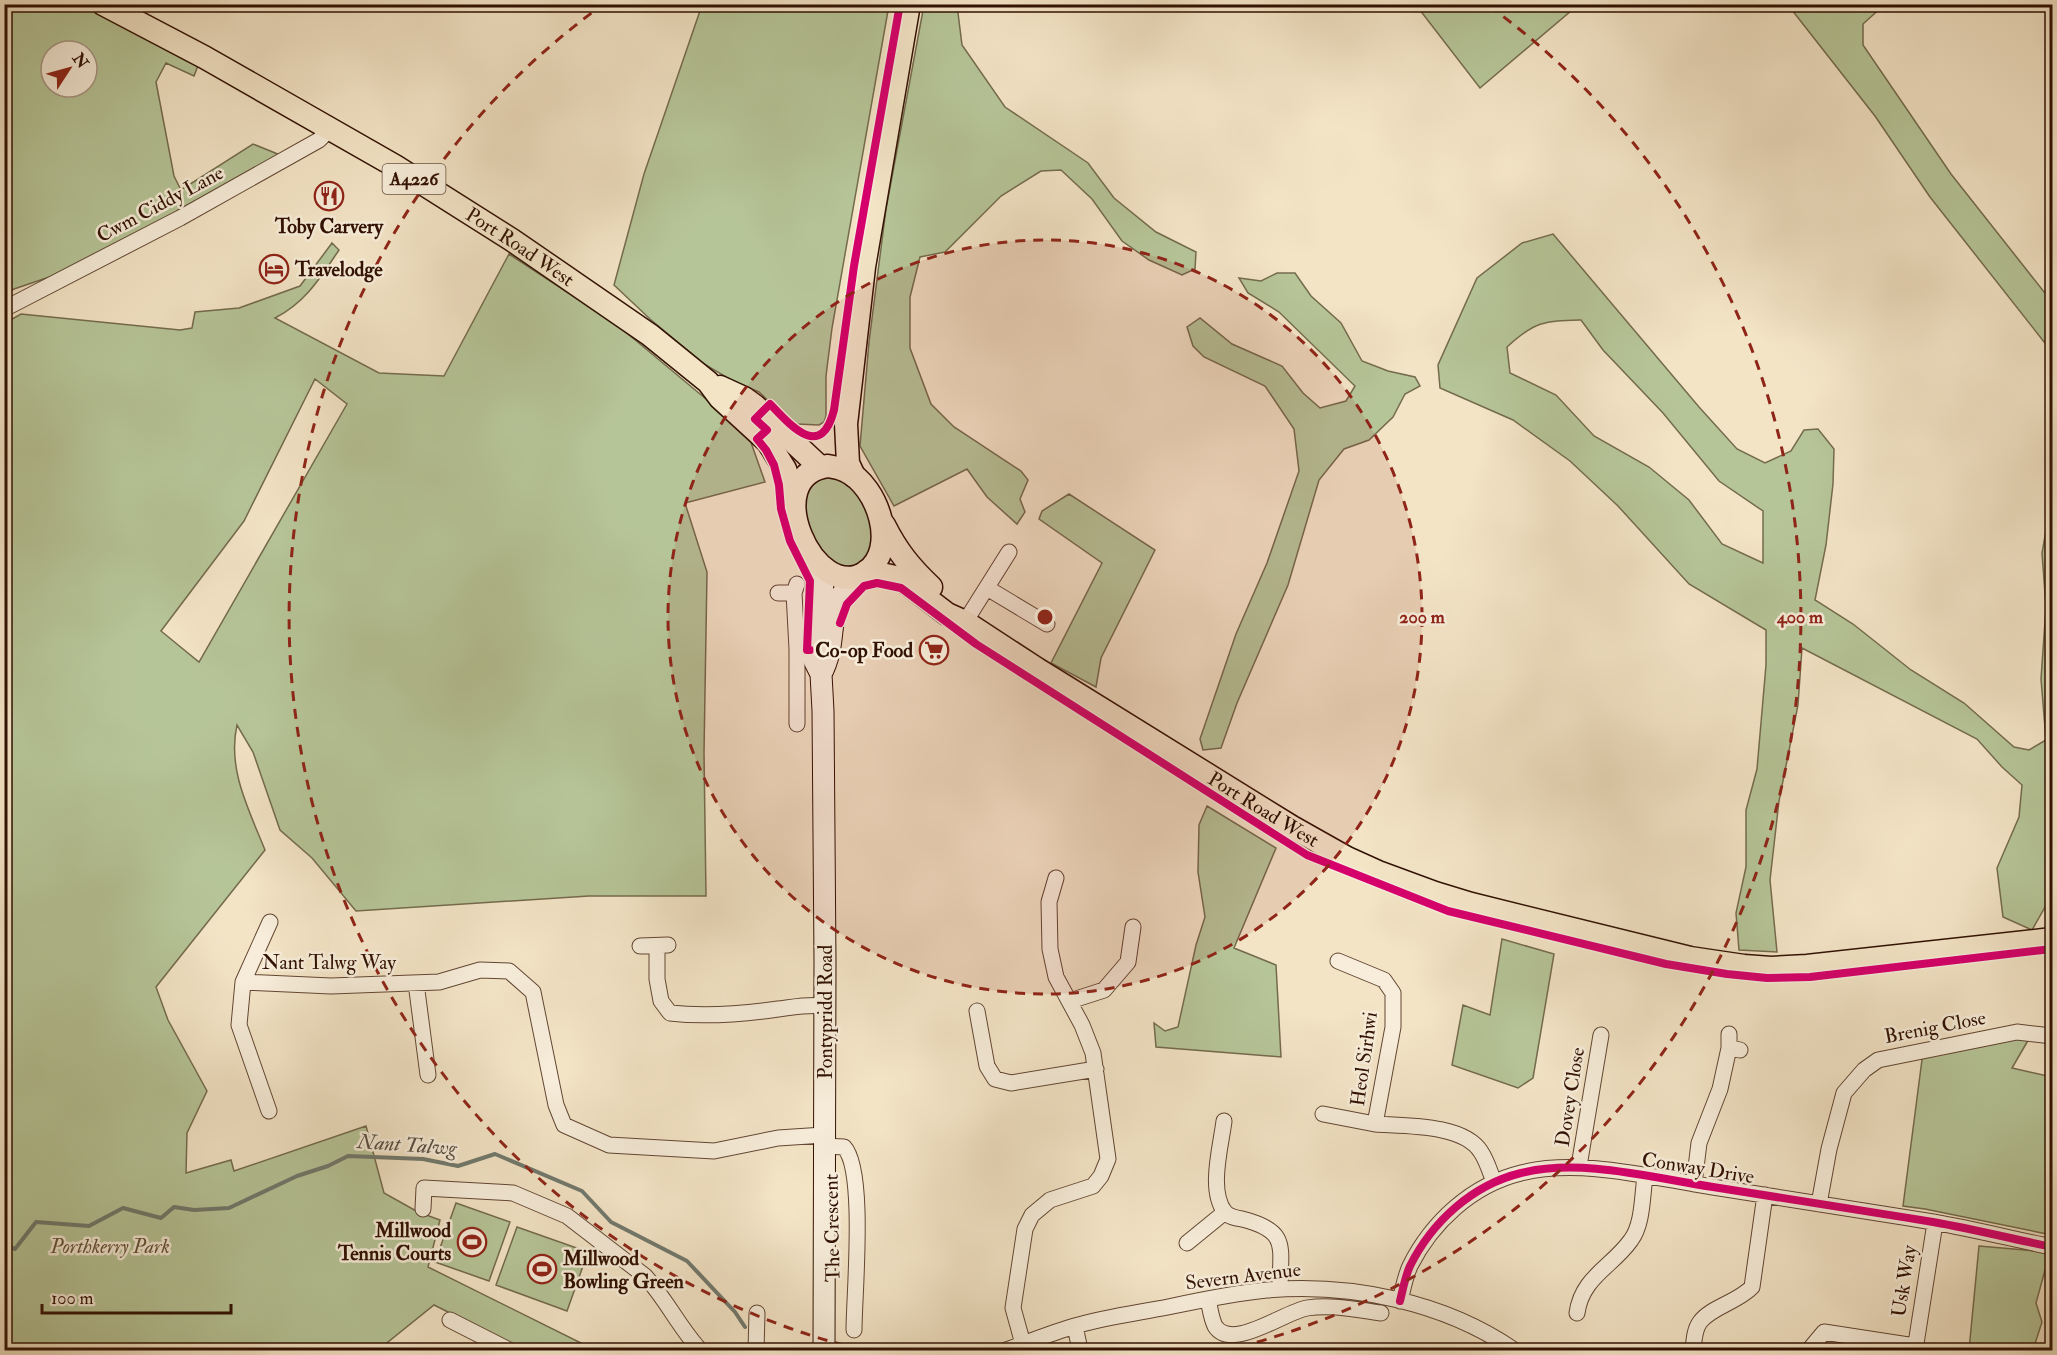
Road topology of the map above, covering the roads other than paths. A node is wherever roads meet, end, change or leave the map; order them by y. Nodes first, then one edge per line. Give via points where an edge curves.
1 (103, 4) edge
2 (909, 4) edge
3 (330, 129) junction
4 (4, 309) edge
5 (708, 382) junction
6 (846, 424) junction
7 (822, 467) junction
8 (854, 476) junction
9 (794, 496) junction
10 (879, 516) junction
11 (1009, 552) dead end
12 (820, 568) junction
13 (864, 573) junction
14 (987, 588) junction
15 (790, 590) dead end
16 (965, 622) junction
17 (1047, 624) dead end
18 (821, 674) junction
19 (823, 711) junction
20 (1056, 878) dead end
21 (270, 922) dead end
22 (1133, 927) dead end
23 (2052, 939) edge
24 (640, 946) dead end
25 (1338, 961) dead end
26 (243, 982) junction
27 (416, 983) junction
28 (1070, 1001) junction
29 (825, 1006) junction
30 (977, 1011) dead end
31 (1601, 1035) dead end
32 (2052, 1036) edge
33 (1733, 1044) dead end
34 (1096, 1069) junction
35 (428, 1075) dead end
36 (269, 1111) dead end
37 (1323, 1114) dead end
38 (1224, 1121) dead end
39 (1375, 1124) junction
40 (824, 1140) junction
41 (1580, 1166) junction
42 (1645, 1176) junction
43 (1494, 1182) junction
44 (1694, 1184) junction
45 (1765, 1196) junction
46 (1819, 1204) junction
47 (423, 1209) dead end
48 (1225, 1212) junction
49 (1935, 1222) junction
50 (1187, 1243) dead end
51 (2052, 1247) edge
52 (1280, 1289) junction
53 (1208, 1299) junction
54 (1400, 1301) junction
55 (757, 1313) dead end
56 (1381, 1313) dead end
57 (1577, 1313) dead end
58 (450, 1320) dead end
59 (1075, 1326) junction
60 (854, 1330) dead end
61 (1023, 1344) junction
62 (1915, 1348) edge
63 (509, 1350) edge
64 (700, 1350) edge
65 (756, 1350) edge
66 (824, 1350) edge
67 (1006, 1350) edge
68 (1080, 1350) edge
69 (1514, 1350) edge
70 (1693, 1350) edge
71 (1809, 1350) edge

1 - 3 main road, Port Road West / A4226
2 - 6 main road via 864,267
3 - 4 street, Cwm Ciddy Lane via 320,140 236,187
3 - 5 main road, Port Road West / A4226 via 512,240 650,335
5 - 7 main road, Port Road West / A4226 via 755,406
5 - 9 main road, Port Road West / A4226 via 768,442 785,469
6 - 7 main road
6 - 8 main road via 848,463
7 - 8 main road via 836,467
7 - 9 main road via 803,478
8 - 10 main road via 870,494
9 - 12 main road via 799,530
10 - 13 main road via 883,544 878,559
10 - 16 main road, Port Road West via 910,567
11 - 14 street
12 - 13 main road via 847,578
12 - 18 main road, Pontypridd Road via 823,593 814,660
13 - 16 main road, Port Road West via 900,578 947,614
13 - 18 main road, Pontypridd Road via 843,591 837,604 829,660
14 - 16 street
14 - 17 street
15 - 19 street via 797,717
16 - 23 main road, Port Road West via 1311,838 1378,872 1471,904 1690,958 1762,967 1807,966
18 - 19 main road, Pontypridd Road
19 - 29 main road, Pontypridd Road
20 - 28 street via 1049,902 1050,949 1056,977
21 - 26 street, Nant Talwg Way
22 - 28 street via 1128,962 1104,990
24 - 29 street via 662,946 657,979 661,1000 670,1013
25 - 39 street, Heol Sirhwi via 1384,980 1393,993 1394,1027
26 - 27 street, Nant Talwg Way via 331,986
26 - 36 street, Nant Talwg Way via 239,1025
27 - 35 street, Nant Talwg Way
27 - 40 street, Nant Talwg Way via 439,982 480,970 509,971 533,992 556,1105 564,1125 609,1145 714,1151 778,1138
28 - 34 street via 1087,1035
29 - 40 main road, Pontypridd Road
30 - 34 street via 987,1066 995,1078 1011,1083
31 - 41 street, Dovey Close
32 - 46 street, Brenig Close via 2017,1032 1878,1060 1864,1070 1844,1093
33 - 44 street via 1700,1143
34 - 61 street via 1108,1159 1093,1186 1050,1200 1032,1215 1025,1229 1013,1308
37 - 39 street, Heol Sirhwi
38 - 48 street via 1216,1187
39 - 43 street, Heol Sirhwi via 1444,1130 1467,1137 1481,1151
40 - 60 street, The Crescent via 844,1147 852,1166 857,1206
40 - 66 main road, Pontypridd Road
41 - 42 street, Conway Drive
41 - 43 street, Conway Drive via 1548,1167
42 - 44 street, Conway Drive
42 - 57 street via 1634,1234 1593,1278 1579,1299
43 - 54 street, Conway Drive via 1464,1199 1429,1234 1410,1268
44 - 45 street, Conway Drive
45 - 46 street, Conway Drive
45 - 70 street via 1752,1287 1700,1322
46 - 49 street, Conway Drive
47 - 64 street via 424,1188 513,1193 567,1216 645,1276
48 - 50 street
48 - 52 street via 1273,1231 1280,1244
49 - 51 street, Conway Drive
49 - 62 street, Usk Way
52 - 53 street, Severn Avenue
52 - 54 street, Severn Avenue via 1339,1291
53 - 56 street via 1215,1325 1228,1336 1248,1333 1307,1308
53 - 59 street, Severn Avenue
54 - 69 street, Severn Avenue via 1464,1323
55 - 65 street
58 - 63 street
59 - 61 street, Severn Avenue
59 - 68 street
61 - 67 street, Severn Avenue
62 - 71 street, Usk Way via 1824,1332

